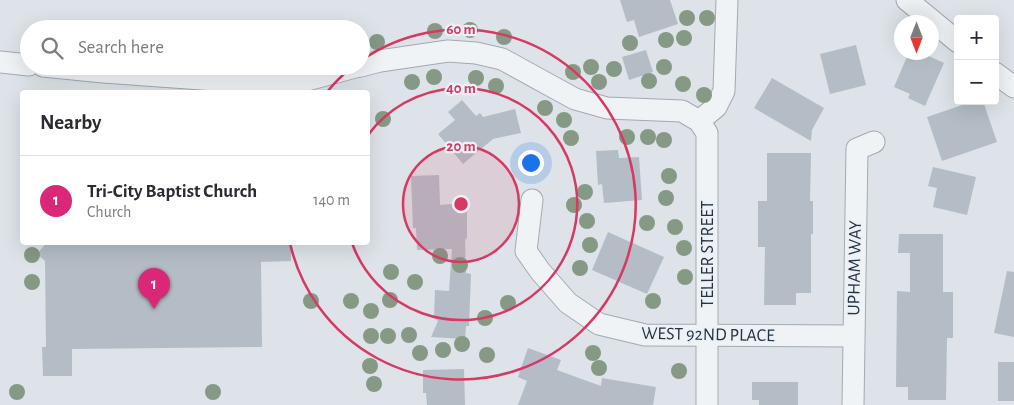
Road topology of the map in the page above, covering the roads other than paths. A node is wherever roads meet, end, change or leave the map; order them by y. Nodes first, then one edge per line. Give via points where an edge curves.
1 (727, 0) edge
2 (907, 0) edge
3 (954, 39) edge
4 (0, 62) edge
5 (20, 64) edge
6 (370, 64) edge
7 (151, 75) edge
8 (326, 75) edge
9 (999, 76) edge
10 (1014, 87) edge
11 (703, 127) junction
12 (874, 142) dead end
13 (532, 200) dead end
14 (707, 335) junction
15 (853, 336) junction
16 (707, 405) edge
17 (853, 405) edge

1 - 11 street via 724,91
2 - 3 street
4 - 5 street
6 - 11 street via 448,52 476,53 502,59 575,99 607,108 682,111
7 - 8 street via 230,80 307,80
9 - 10 street
11 - 14 street, TELLER STREET
12 - 15 street, UPHAM WAY via 857,149
13 - 14 street, WEST 92ND PLACE via 526,251 568,303 599,324 646,335
14 - 15 street, WEST 92ND PLACE
14 - 16 street, TELLER STREET
15 - 17 street, UPHAM WAY

